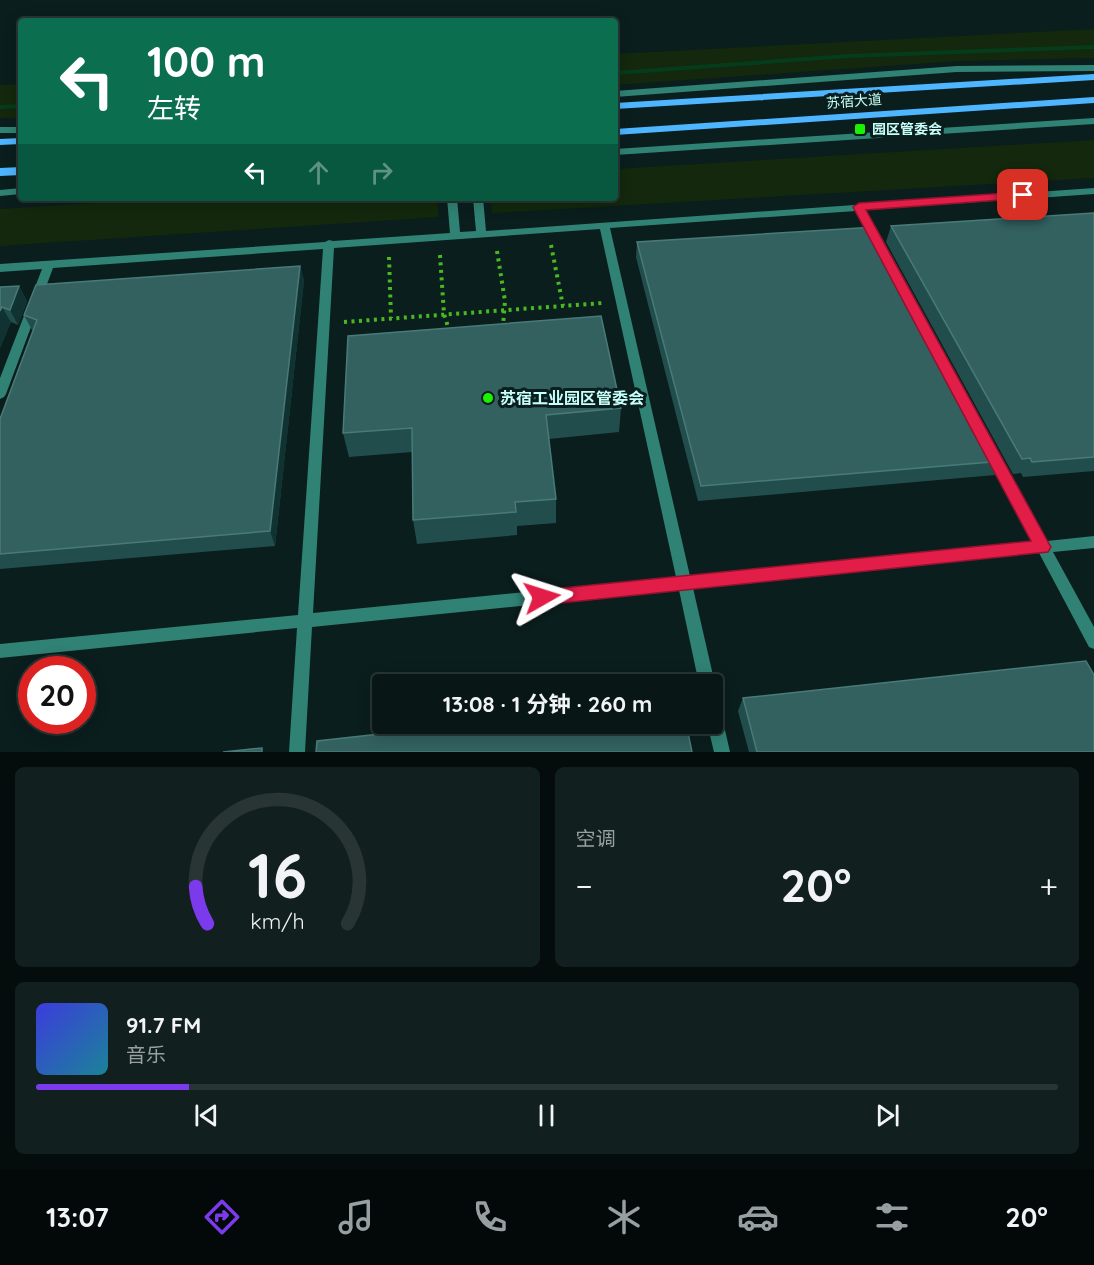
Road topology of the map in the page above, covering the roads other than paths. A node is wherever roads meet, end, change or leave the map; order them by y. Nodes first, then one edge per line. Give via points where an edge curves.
1 (1094, 68) edge
2 (1094, 77) edge
3 (618, 94) edge
4 (1094, 100) edge
5 (618, 106) edge
6 (1094, 121) edge
7 (0, 130) edge
8 (18, 130) edge
9 (618, 132) edge
10 (18, 141) edge
11 (0, 142) edge
12 (618, 152) edge
13 (18, 171) edge
14 (0, 172) edge
15 (18, 191) edge
16 (1094, 191) edge
17 (0, 193) edge
18 (452, 201) edge
19 (478, 201) edge
20 (859, 207) junction
21 (604, 224) junction
22 (481, 232) junction
23 (455, 234) junction
24 (329, 243) junction
25 (887, 258) edge
26 (49, 264) junction
27 (0, 268) edge
28 (0, 394) edge
29 (987, 444) edge
30 (1094, 542) edge
31 (1043, 547) junction
32 (684, 583) junction
33 (305, 621) junction
34 (1094, 642) edge
35 (0, 651) edge
36 (705, 674) edge
37 (718, 734) edge
38 (297, 752) edge
39 (723, 752) edge

1 - 3 lane via 957,69
2 - 5 main road, 苏宿大道
4 - 9 main road, 苏宿大道
6 - 12 lane
7 - 8 lane
10 - 11 main road
13 - 14 main road
15 - 17 lane
16 - 20 lane
18 - 23 lane
19 - 22 lane
20 - 21 lane
20 - 25 lane
21 - 22 lane
21 - 32 lane
22 - 23 lane
23 - 24 lane
24 - 26 lane
24 - 33 lane
26 - 27 lane
26 - 28 lane
29 - 31 lane
30 - 31 lane
31 - 32 lane
31 - 34 lane
32 - 33 lane
32 - 36 lane
33 - 35 lane
33 - 38 lane
37 - 39 lane

